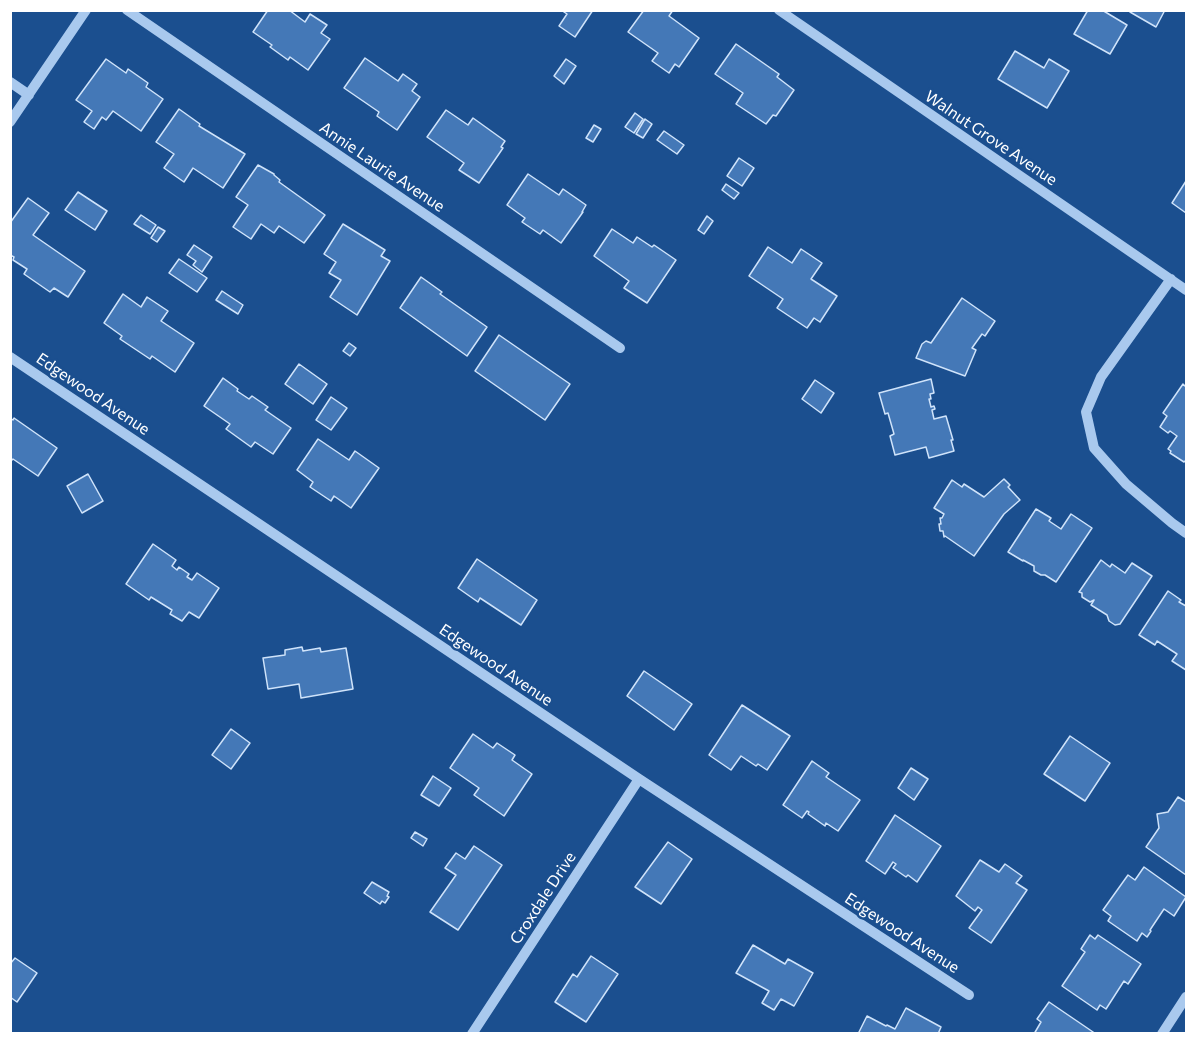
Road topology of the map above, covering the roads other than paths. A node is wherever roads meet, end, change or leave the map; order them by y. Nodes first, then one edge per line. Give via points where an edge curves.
1 (86, 10) edge
2 (127, 10) edge
3 (779, 10) edge
4 (10, 82) edge
5 (29, 95) junction
6 (10, 122) edge
7 (1171, 279) junction
8 (1186, 290) edge
9 (620, 348) dead end
10 (10, 357) edge
11 (1186, 533) edge
12 (639, 779) junction
13 (969, 994) dead end
14 (1186, 997) edge
15 (472, 1034) edge
16 (1162, 1034) edge

1 - 5 street
2 - 9 street, Annie Laurie Avenue
3 - 7 street, Walnut Grove Avenue
4 - 5 street
5 - 6 street
7 - 8 street, Walnut Grove Avenue
7 - 11 street via 1101,377 1086,412 1094,448 1126,484
10 - 12 street, Edgewood Avenue
12 - 13 street, Edgewood Avenue
12 - 15 street, Croxdale Drive
14 - 16 street

